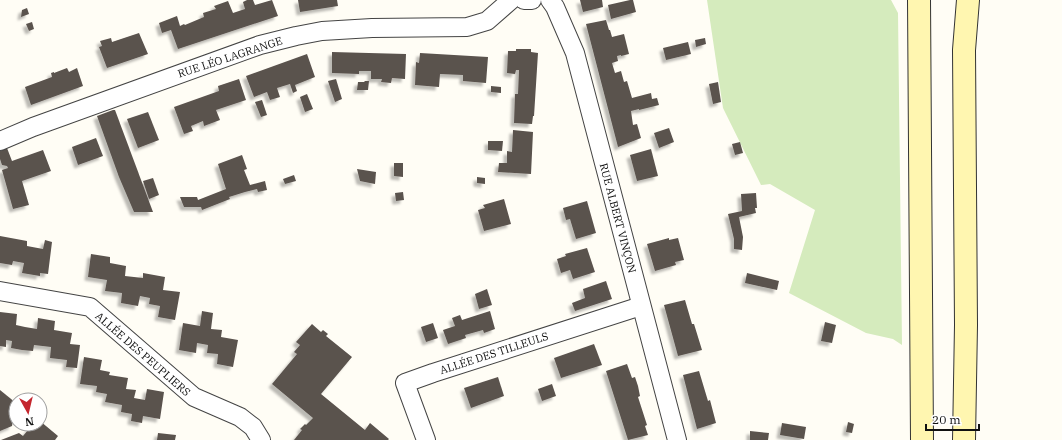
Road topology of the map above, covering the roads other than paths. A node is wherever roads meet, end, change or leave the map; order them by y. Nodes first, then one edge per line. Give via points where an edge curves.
1 (511, 0) edge
2 (524, 0) edge
3 (532, 0) edge
4 (550, 0) edge
5 (919, 0) edge
6 (968, 0) edge
7 (0, 141) edge
8 (0, 291) edge
9 (641, 306) junction
10 (261, 440) edge
11 (426, 440) edge
12 (677, 440) edge
13 (922, 440) edge
14 (964, 440) edge

1 - 7 street, RUE LÉO LAGRANGE via 487,21 467,27 322,31 260,45
2 - 3 street
4 - 9 street, RUE ALBERT VINÇON via 575,54
5 - 13 main road
6 - 14 main road via 964,50
8 - 10 street, ALLÉE DES PEUPLIERS via 90,307 194,397 240,417 253,427
9 - 11 street, ALLÉE DES TILLEULS via 405,383
9 - 12 street, RUE ALBERT VINÇON

